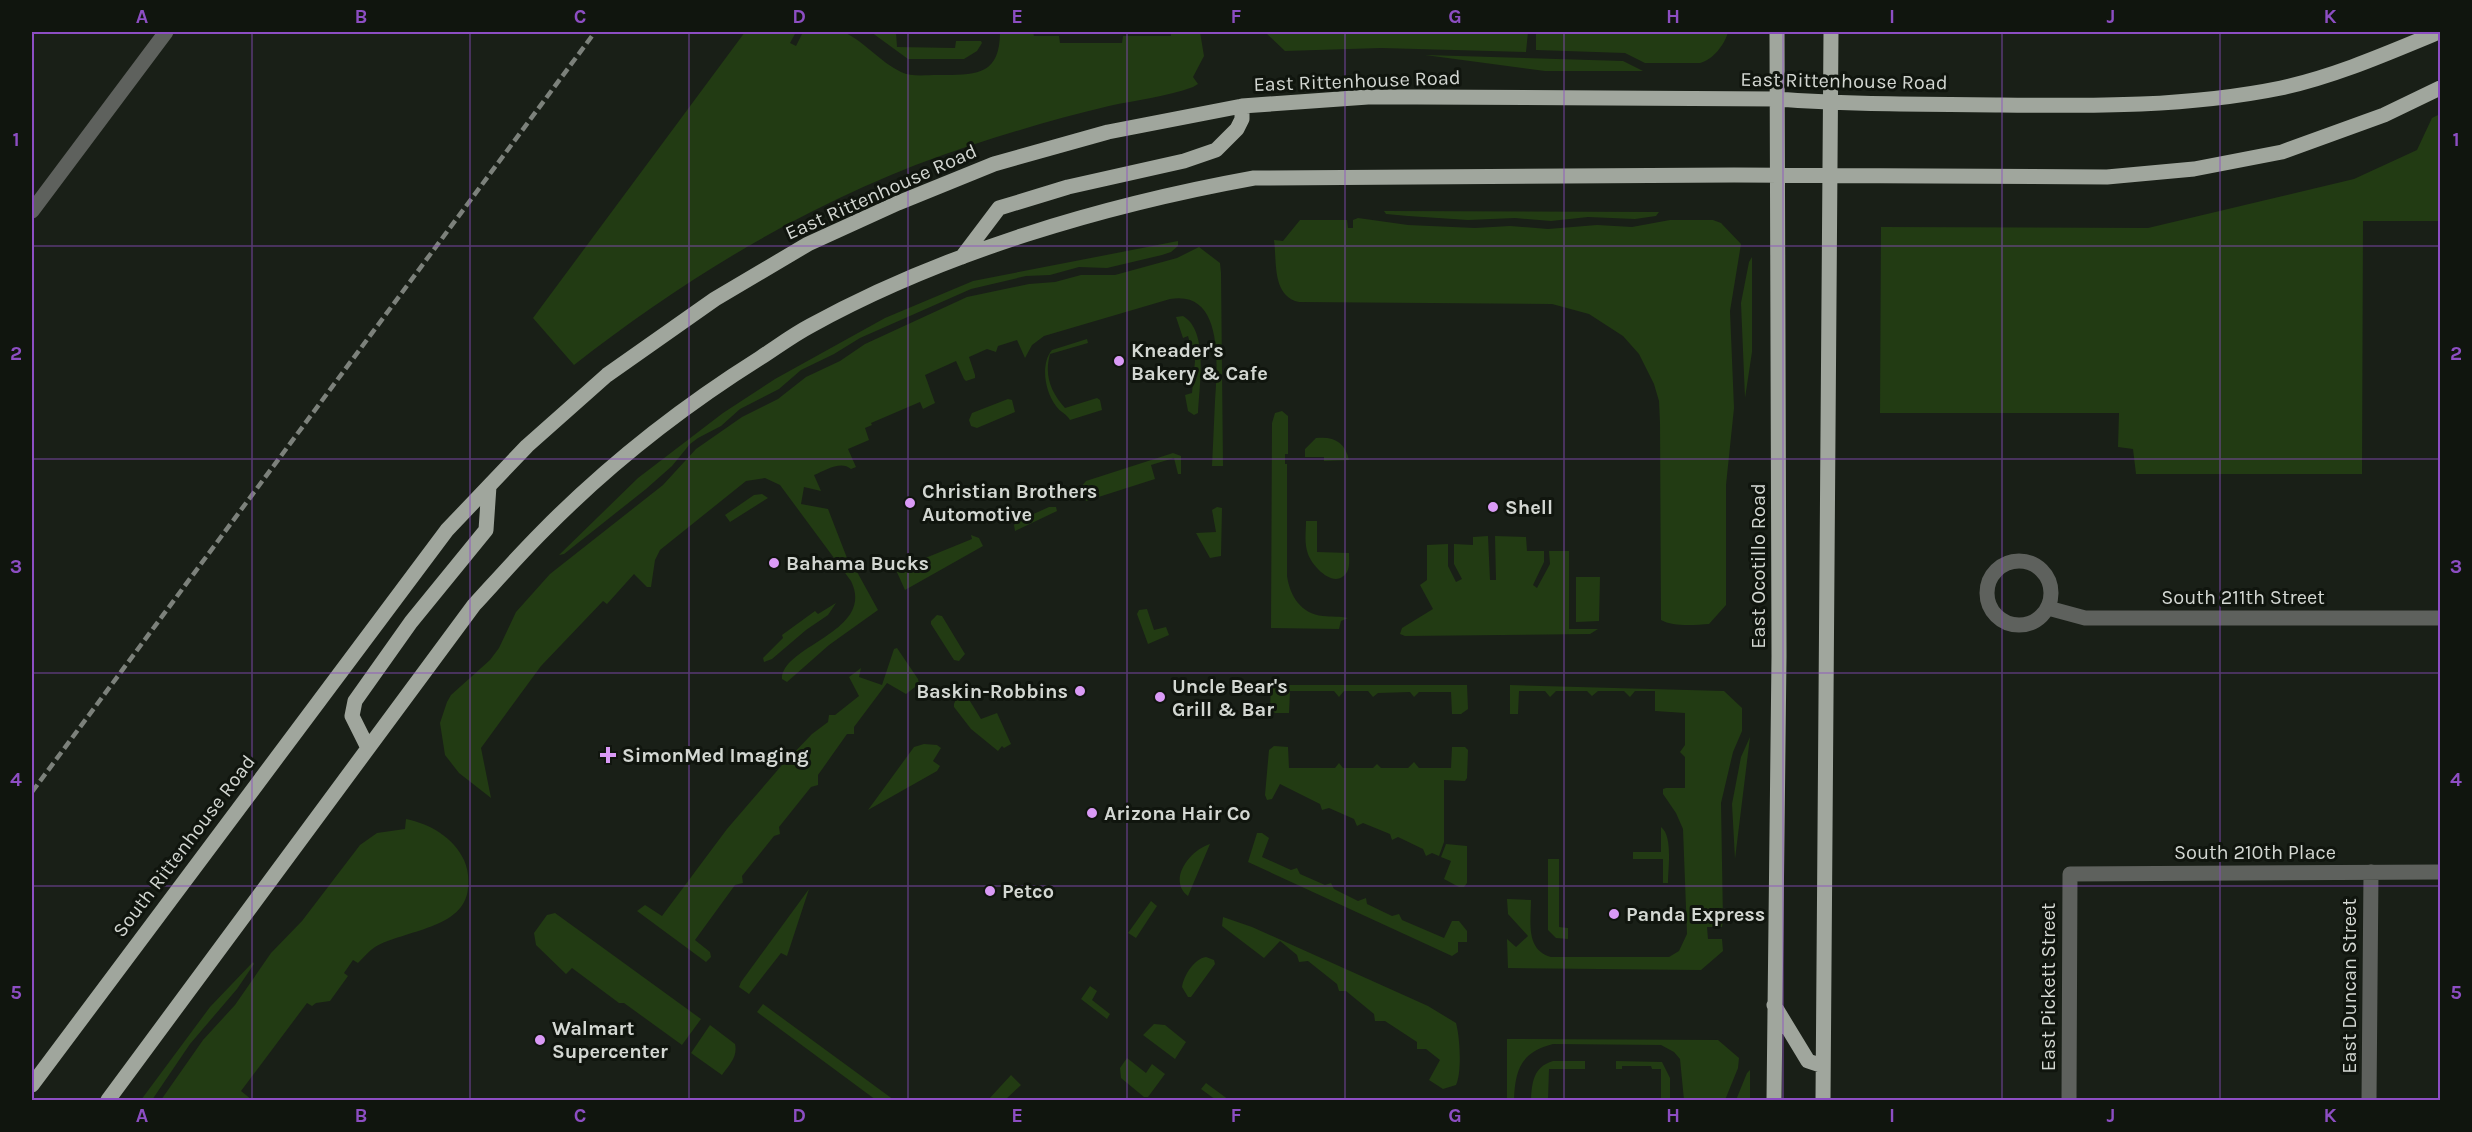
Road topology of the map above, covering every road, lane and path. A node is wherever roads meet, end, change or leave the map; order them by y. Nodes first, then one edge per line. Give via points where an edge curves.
1 (166, 32) edge
2 (1777, 32) edge
3 (1831, 32) edge
4 (2439, 32) edge
5 (2440, 88) edge
6 (1777, 99) junction
7 (1831, 103) junction
8 (1242, 106) junction
9 (1779, 175) junction
10 (1831, 175) junction
11 (32, 211) edge
12 (962, 257) junction
13 (489, 486) junction
14 (2048, 608) junction
15 (2440, 618) edge
16 (369, 632) joint
17 (368, 748) junction
18 (2371, 872) junction
19 (2440, 872) edge
20 (2070, 874) joint
21 (1774, 1005) junction
22 (1823, 1066) junction
23 (32, 1085) edge
24 (108, 1101) edge
25 (1774, 1101) edge
26 (1823, 1101) edge
27 (2069, 1101) edge
28 (2369, 1101) edge

1 - 11 street
2 - 6 main road, East Ocotillo Road
3 - 7 main road
4 - 7 main road, East Rittenhouse Road via 2364,63 2282,87 2205,101 2125,106
5 - 10 main road via 2384,115 2282,153 2193,169 2107,177
6 - 7 main road, East Rittenhouse Road
6 - 8 main road, East Rittenhouse Road via 1368,97
6 - 9 main road, East Ocotillo Road
7 - 10 main road
8 - 12 main road via 1237,129 1216,150 999,208
8 - 13 main road, East Rittenhouse Road via 1108,132 994,164 808,244 715,299 607,375 527,446
9 - 10 main road
9 - 12 main road via 1254,178 1178,192 1057,225
9 - 21 main road, East Ocotillo Road
10 - 22 main road
12 - 17 main road via 810,326 721,383 626,454 544,530 482,596
13 - 16 main road, East Rittenhouse Road via 447,530
13 - 17 main road via 486,530 411,622 355,701 352,716
14 - 14 street via 2051,588 2041,570 2032,564 2004,565 1990,580 1988,602 2000,620 2021,626 2032,623
14 - 15 street, South 211th Street via 2085,618
16 - 23 main road, South Rittenhouse Road
17 - 24 main road
18 - 19 street, South 210th Place
18 - 20 street, South 210th Place
18 - 28 street, East Duncan Street
20 - 27 street, East Pickett Street
21 - 22 main road via 1808,1061
21 - 25 main road, East Ocotillo Road
22 - 26 main road

